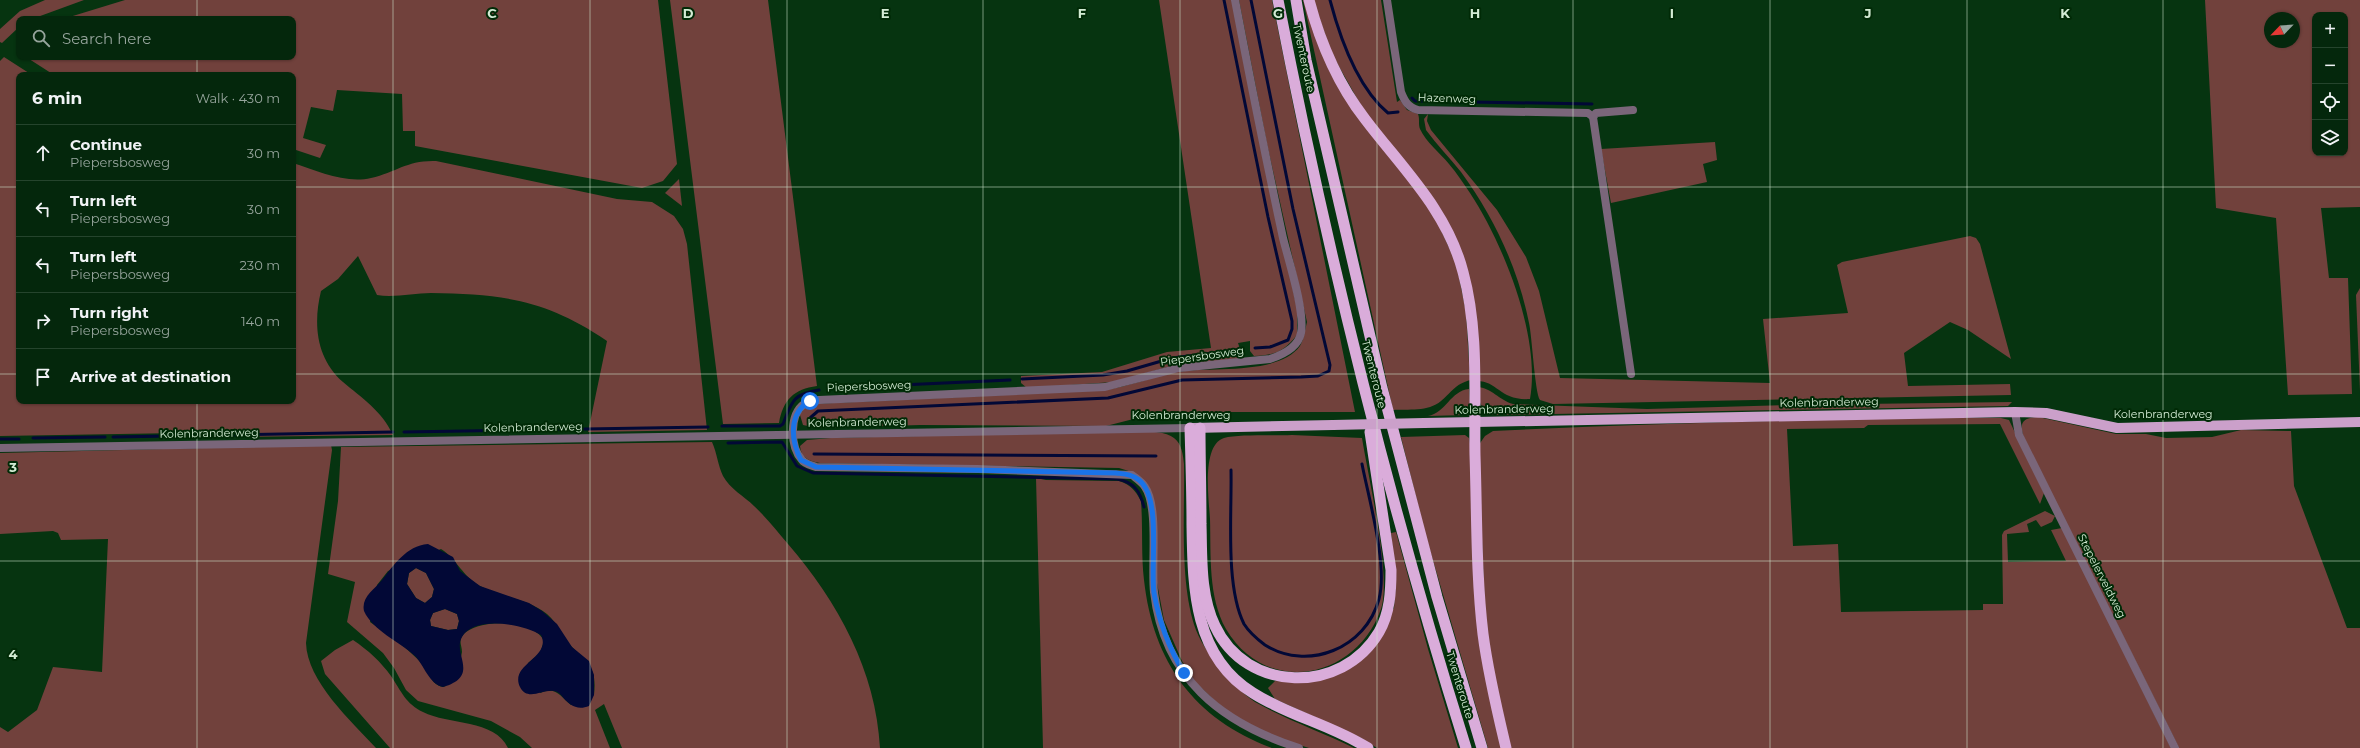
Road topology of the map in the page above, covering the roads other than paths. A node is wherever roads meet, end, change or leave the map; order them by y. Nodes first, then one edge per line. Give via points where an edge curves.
1 (1235, 0) edge
2 (1278, 0) edge
3 (1296, 0) edge
4 (1309, 0) edge
5 (1387, 0) edge
6 (1633, 110) dead end
7 (1592, 117) junction
8 (1631, 374) dead end
9 (1366, 397) junction
10 (2015, 412) junction
11 (1474, 422) junction
12 (2360, 422) edge
13 (1195, 428) junction
14 (793, 435) junction
15 (0, 448) edge
16 (1299, 748) edge
17 (1368, 748) edge
18 (1466, 748) edge
19 (1482, 748) edge
20 (1506, 748) edge
21 (2175, 748) edge

1 - 14 street, Piepersbosweg via 1262,142 1299,306 1301,334 1295,346 1270,359 1179,368 1105,387 819,400 804,405 797,413
2 - 9 highway, Twenteroute
3 - 19 highway, Twenteroute via 1306,60 1384,396 1437,597
4 - 11 highway via 1326,50 1349,95 1364,118 1427,194 1458,254 1471,312
5 - 7 street, Hazenweg via 1401,92 1410,108 1588,113
6 - 7 street via 1596,113
7 - 8 street
9 - 13 highway via 1373,458 1390,551 1389,603 1380,630 1367,649 1345,666 1316,677 1277,677 1252,667 1230,649 1215,626 1203,584
9 - 18 highway, Twenteroute
10 - 11 main road, Kolenbranderweg
10 - 12 main road, Kolenbranderweg via 2046,413 2117,428
10 - 21 street, Stepelerveldweg via 2019,435
11 - 13 main road, Kolenbranderweg, bridge
11 - 20 highway via 1483,635
13 - 14 street, Kolenbranderweg
13 - 17 highway via 1194,594 1202,628 1215,656 1235,680 1252,693
14 - 15 street, Kolenbranderweg
14 - 16 street, Piepersbosweg via 801,460 816,467 985,469 1132,475 1140,481 1150,497 1154,591 1159,617 1174,656 1184,673 1210,702 1231,719 1270,739

